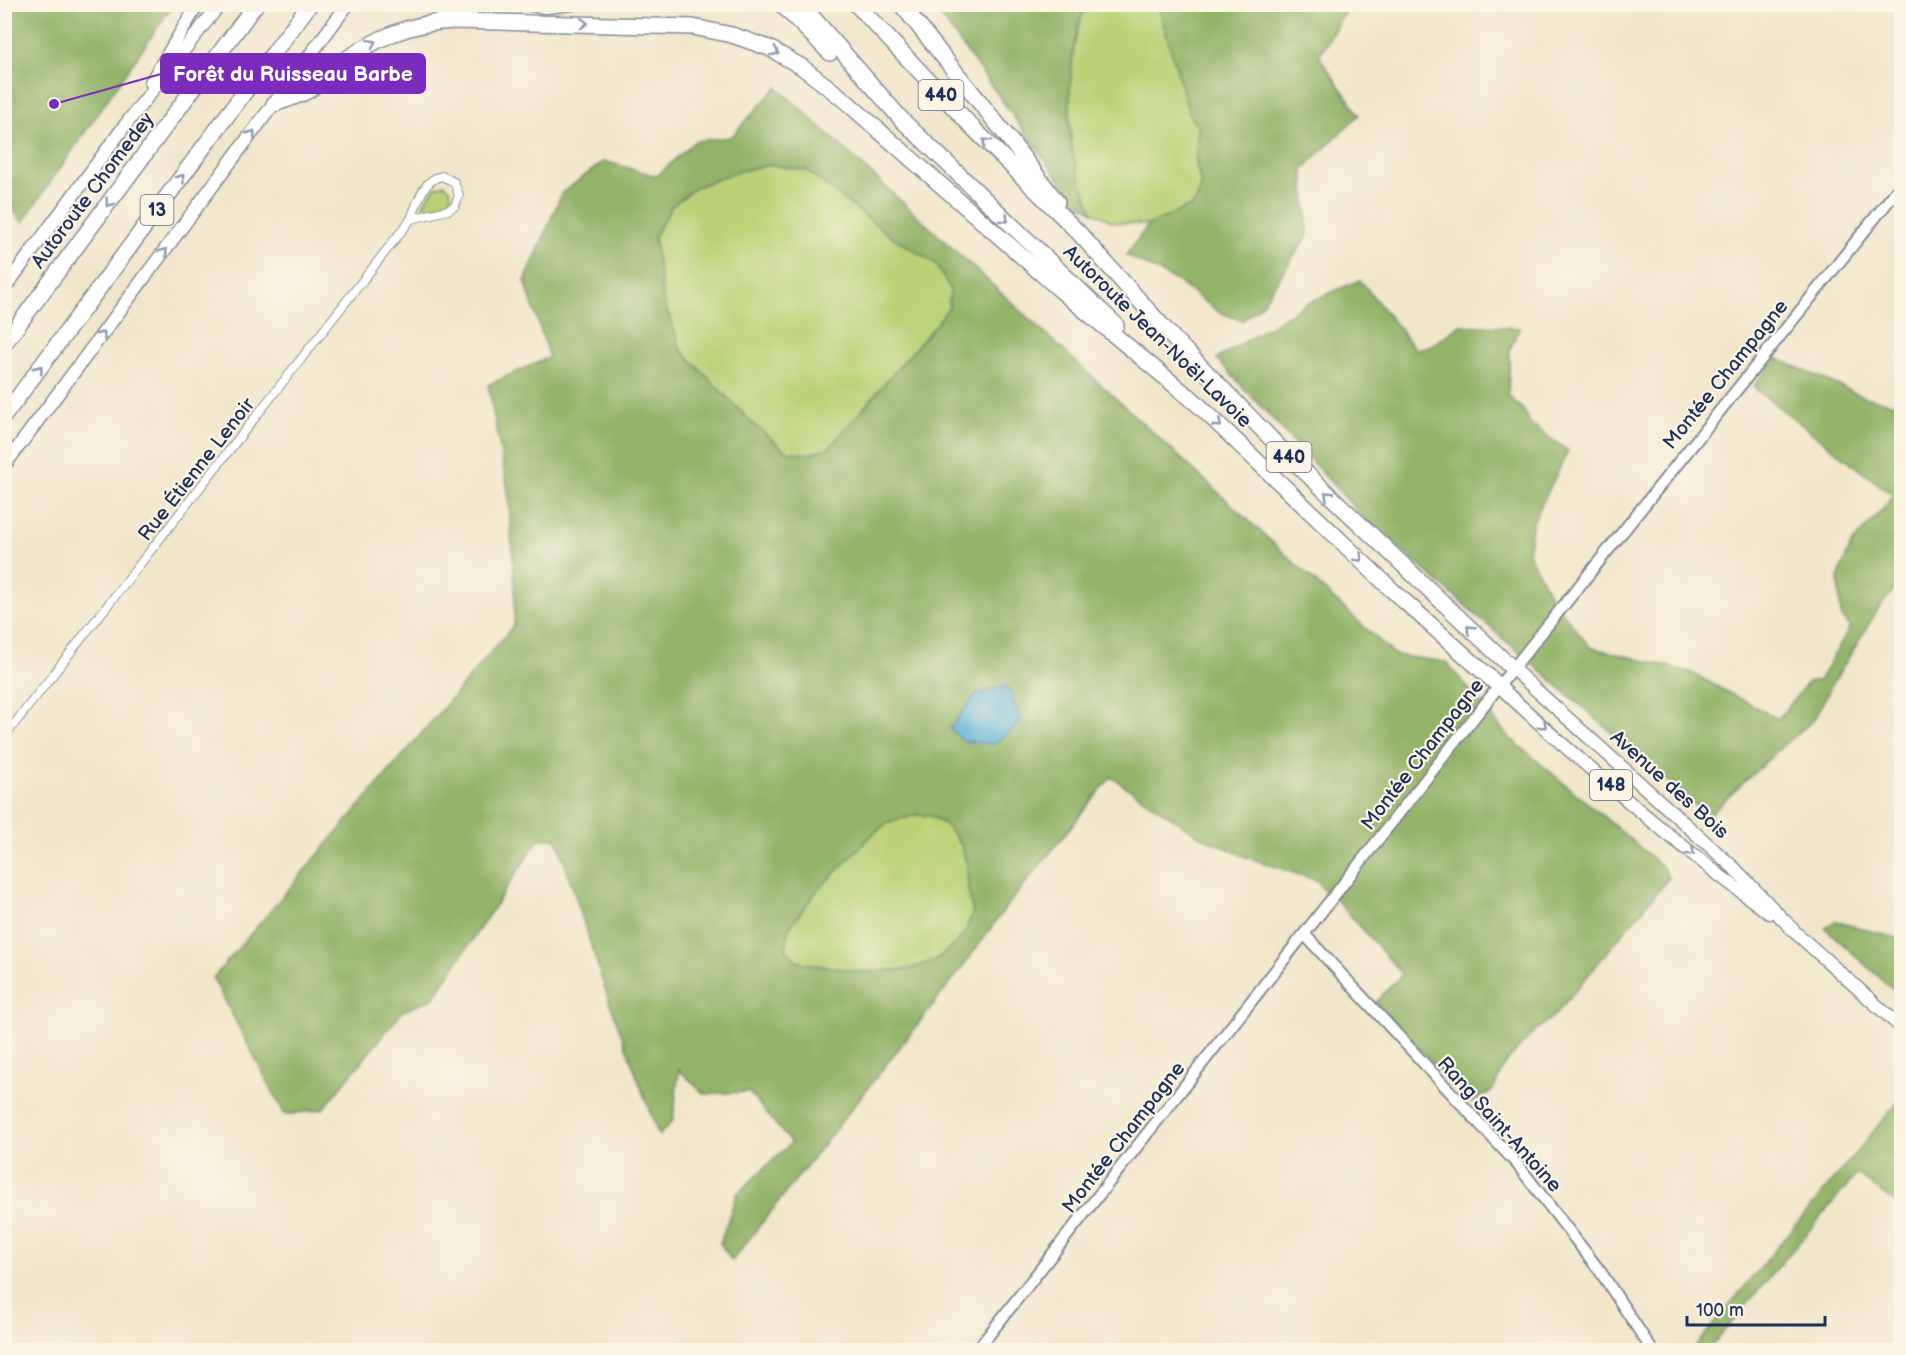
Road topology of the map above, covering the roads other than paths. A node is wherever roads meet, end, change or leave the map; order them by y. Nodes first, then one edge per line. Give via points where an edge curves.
1 (198, 4) edge
2 (220, 4) edge
3 (256, 4) edge
4 (310, 4) edge
5 (348, 4) edge
6 (527, 4) edge
7 (572, 4) edge
8 (781, 4) edge
9 (801, 4) edge
10 (856, 4) edge
11 (901, 4) edge
12 (914, 4) edge
13 (960, 77) junction
14 (274, 104) junction
15 (902, 120) junction
16 (126, 124) junction
17 (1902, 184) edge
18 (411, 219) junction
19 (1078, 232) junction
20 (4, 289) edge
21 (4, 344) edge
22 (1196, 403) junction
23 (4, 416) edge
24 (4, 466) edge
25 (1513, 669) junction
26 (1499, 686) junction
27 (4, 737) edge
28 (1796, 933) junction
29 (1305, 935) junction
30 (1902, 1028) edge
31 (977, 1350) edge
32 (1652, 1350) edge

1 - 16 main road
2 - 16 main road
3 -> 21 highway, Autoroute Chomedey / 13
23 -> 4 highway, 13
5 - 14 main road
6 - 7 main road
8 - 15 highway
9 - 15 highway, Autoroute Jean-Noël-Lavoie / 440
19 -> 10 highway, Autoroute Jean-Noël-Lavoie / 440
11 - 13 highway
12 - 13 highway
13 - 19 highway
14 -> 22 highway via 309,90 375,41 428,23 668,25 705,28 744,38 791,60 828,87
24 -> 14 main road
15 -> 22 highway, Autoroute Jean-Noël-Lavoie / 440
16 - 20 main road
17 - 25 street, Montée Champagne
18 - 18 street, Rue Étienne Lenoir via 455,206 459,195 454,182 442,176 433,179
18 - 27 street, Rue Étienne Lenoir
25 -> 19 highway, Autoroute Jean-Noël-Lavoie / 440 via 1284,452 1174,339
22 -> 26 highway, Autoroute Jean-Noël-Lavoie / 440
25 - 26 street, Montée Champagne
25 - 28 main road, Avenue des Bois / 148 via 1734,868
26 -> 28 main road, Avenue des Bois / 148 via 1725,880
26 - 29 street, Montée Champagne
28 - 30 main road, Avenue des Bois / 148
29 - 31 street, Montée Champagne
29 - 32 street, Rang Saint-Antoine via 1517,1164 1600,1271

